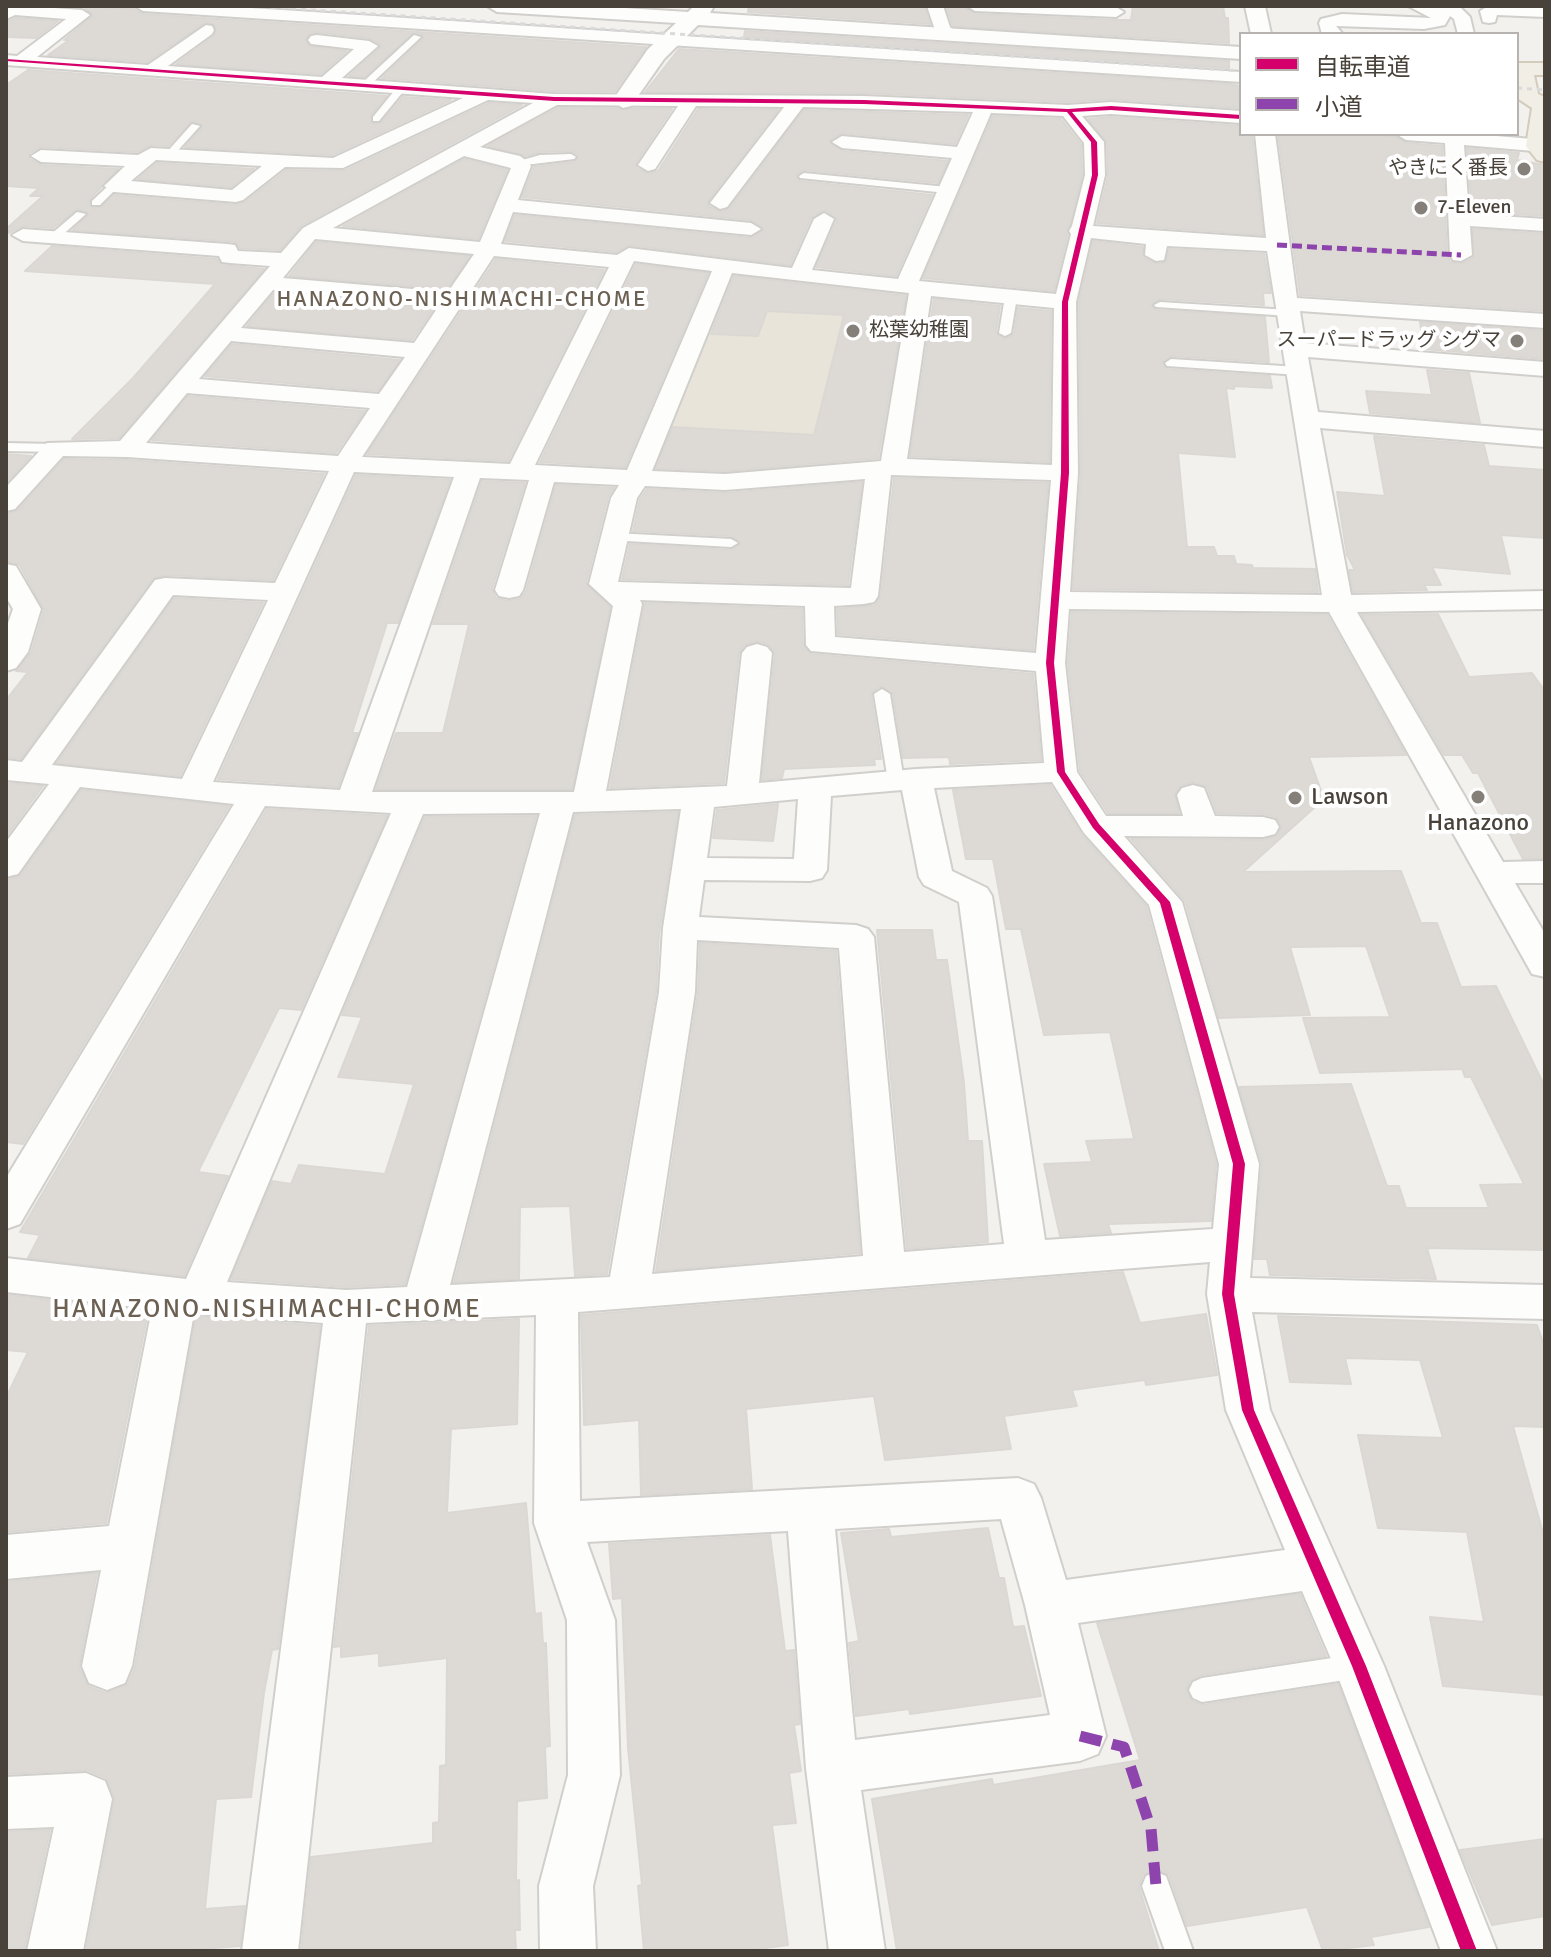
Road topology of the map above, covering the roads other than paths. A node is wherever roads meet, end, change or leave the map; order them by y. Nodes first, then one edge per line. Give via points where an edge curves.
1 (143, 6) edge
2 (497, 6) edge
3 (935, 6) edge
4 (975, 6) edge
5 (1255, 6) edge
6 (1416, 6) edge
7 (1426, 6) edge
8 (1116, 9) edge
9 (700, 12) edge
10 (1545, 12) edge
11 (6, 14) edge
12 (1489, 18) dead end
13 (178, 28) dead end
14 (1261, 32) edge
15 (1330, 32) edge
16 (1466, 32) edge
17 (952, 36) junction
18 (417, 37) dead end
19 (306, 39) dead end
20 (670, 40) junction
21 (1114, 46) junction
22 (1239, 53) edge
23 (13, 61) edge
24 (1528, 69) edge
25 (152, 70) junction
26 (1239, 77) edge
27 (327, 82) junction
28 (366, 84) junction
29 (402, 87) junction
30 (488, 93) junction
31 (554, 99) junction
32 (1530, 99) edge
33 (623, 101) junction
34 (690, 101) junction
35 (794, 101) junction
36 (984, 108) junction
37 (1068, 111) junction
38 (1239, 117) edge
39 (376, 119) dead end
40 (195, 126) dead end
41 (1265, 136) edge
42 (1430, 136) edge
43 (1454, 138) junction
44 (842, 142) dead end
45 (459, 149) junction
46 (1543, 149) edge
47 (964, 153) junction
48 (169, 155) junction
49 (41, 156) dead end
50 (571, 157) dead end
51 (142, 161) junction
52 (281, 161) junction
53 (517, 163) junction
54 (648, 165) dead end
55 (804, 176) dead end
56 (114, 186) junction
57 (947, 190) junction
58 (96, 203) dead end
59 (720, 203) dead end
60 (504, 205) junction
61 (81, 214) dead end
62 (824, 219) dead end
63 (1458, 219) junction
64 (649, 220) junction
65 (1545, 225) edge
66 (751, 229) dead end
67 (1079, 231) junction
68 (310, 232) junction
69 (23, 235) dead end
70 (54, 237) junction
71 (1277, 245) junction
72 (488, 249) junction
73 (1461, 255) dead end
74 (626, 258) junction
75 (286, 260) junction
76 (724, 267) junction
77 (799, 276) junction
78 (267, 283) junction
79 (914, 287) junction
80 (1011, 297) junction
81 (455, 299) junction
82 (1065, 302) junction
83 (1160, 305) dead end
84 (1289, 309) junction
85 (1545, 321) edge
86 (224, 333) junction
87 (1005, 333) dead end
88 (420, 351) junction
89 (1297, 360) junction
90 (1171, 363) dead end
91 (1545, 369) edge
92 (181, 385) junction
93 (386, 402) junction
94 (1307, 419) junction
95 (1545, 439) edge
96 (6, 447) edge
97 (56, 448) junction
98 (127, 449) junction
99 (345, 464) junction
100 (886, 468) junction
101 (470, 469) junction
102 (532, 472) junction
103 (1065, 473) junction
104 (636, 479) junction
105 (6, 503) edge
106 (614, 537) junction
107 (731, 543) dead end
108 (6, 572) edge
109 (509, 590) dead end
110 (612, 591) junction
111 (285, 592) junction
112 (819, 598) junction
113 (1053, 600) junction
114 (1545, 600) edge
115 (1338, 604) junction
116 (757, 653) dead end
117 (8, 656) edge
118 (1050, 663) junction
119 (882, 694) dead end
120 (18, 771) edge
121 (1061, 772) junction
122 (70, 778) junction
123 (906, 780) junction
124 (815, 787) junction
125 (194, 788) junction
126 (742, 793) junction
127 (1193, 795) dead end
128 (255, 796) junction
129 (699, 798) junction
130 (353, 800) junction
131 (573, 803) junction
132 (411, 804) junction
133 (1096, 826) junction
134 (1202, 827) junction
135 (1263, 827) dead end
136 (6, 866) edge
137 (689, 869) junction
138 (1545, 872) edge
139 (1491, 873) junction
140 (680, 928) junction
141 (1545, 965) edge
142 (6, 1213) edge
143 (1232, 1244) junction
144 (1027, 1258) junction
145 (885, 1271) junction
146 (6, 1275) edge
147 (628, 1293) junction
148 (1228, 1294) junction
149 (188, 1296) junction
150 (557, 1297) junction
151 (424, 1302) junction
152 (1545, 1302) edge
153 (346, 1307) junction
154 (810, 1509) junction
155 (557, 1523) junction
156 (128, 1546) junction
157 (6, 1557) edge
158 (1317, 1567) junction
159 (1049, 1605) junction
160 (107, 1666) dead end
161 (1359, 1666) junction
162 (1202, 1690) dead end
163 (832, 1768) junction
164 (6, 1803) edge
165 (1156, 1886) dead end
166 (55, 1951) edge
167 (270, 1951) edge
168 (568, 1951) edge
169 (857, 1951) edge
170 (1179, 1951) edge
171 (1469, 1951) edge

1 - 20 street
2 - 9 street
3 - 17 street via 942,29
4 - 8 street
5 - 14 street
6 - 15 street via 1442,16 1424,24 1342,19 1327,23
7 - 16 street via 1455,12
8 - 21 street via 1108,40
9 - 17 street
9 - 20 street
10 - 12 street via 1496,10 1488,11
11 - 23 street via 12,10 82,15
13 - 25 street via 213,30
17 - 21 street
18 - 28 lane
19 - 27 street via 369,46
20 - 26 street
20 - 33 street
21 - 22 street
23 - 25 street
24 - 32 main road
25 - 27 street
27 - 28 street
28 - 29 street
29 - 30 street
29 - 39 lane
30 - 31 street
30 - 52 street via 336,164
31 - 33 street
31 - 45 street
32 - 46 main road via 1544,105
33 - 34 street
34 - 35 street
34 - 54 street
35 - 36 street
35 - 59 street via 793,111
36 - 37 street
36 - 47 street
37 - 38 street via 1111,108
37 - 67 street via 1094,142 1095,175
40 - 48 lane
41 - 71 street
42 - 43 street
43 - 46 street
43 - 63 street
44 - 47 street
45 - 53 street
45 - 68 street
47 - 57 street
48 - 51 street via 151,154
48 - 52 street
49 - 51 street
50 - 53 lane
51 - 56 street
52 - 56 street via 236,196
53 - 60 street via 521,166
55 - 57 lane
56 - 58 lane
57 - 79 street
60 - 64 street
60 - 72 street
61 - 70 lane
62 - 77 street
63 - 65 street
63 - 73 street
64 - 66 street
64 - 74 street
67 - 71 street via 1156,247
67 - 82 street
68 - 72 street
68 - 75 street
69 - 70 street
70 - 75 street via 227,250 230,257
71 - 84 street
72 - 74 street
72 - 81 street
74 - 76 street
74 - 102 street
75 - 78 street
76 - 77 street
76 - 104 street
77 - 79 street
78 - 81 street
78 - 86 street
79 - 80 street
79 - 100 street
80 - 82 street
80 - 87 lane
81 - 88 street
82 - 103 street
83 - 84 lane
84 - 85 street
84 - 89 street
86 - 88 street
86 - 92 street
88 - 93 street
89 - 90 lane
89 - 91 street
89 - 94 street
92 - 93 street
92 - 98 street
93 - 99 street
94 - 95 street
94 - 115 street
96 - 97 lane
97 - 98 street
97 - 105 street
98 - 99 street
99 - 101 street
99 - 111 street
100 - 103 street
100 - 104 street via 725,482
100 - 112 street via 864,596
101 - 102 street
101 - 130 street
102 - 104 street
102 - 109 street
103 - 113 street
104 - 106 street via 624,498
106 - 107 lane
106 - 110 street via 603,584
108 - 117 street via 27,609
110 - 112 street
110 - 131 street via 628,604
111 - 120 street via 165,586
111 - 125 street
112 - 118 street via 821,645
113 - 115 street
113 - 118 street
114 - 115 street
115 - 139 street
116 - 126 street
118 - 121 street
119 - 123 lane
120 - 122 street
121 - 123 street
121 - 133 street
122 - 125 street
122 - 136 street
123 - 124 street
123 - 144 street via 936,877 975,896
124 - 126 street
124 - 137 street via 810,870
125 - 128 street
126 - 129 street
127 - 134 street
128 - 130 street
128 - 142 street
129 - 131 street
129 - 137 street
130 - 132 street
131 - 132 street
131 - 151 street
132 - 149 street
133 - 134 street
133 - 143 street via 1165,902 1239,1164
134 - 135 street
137 - 140 street
138 - 139 street
139 - 141 street
140 - 145 street via 856,937
140 - 147 street via 677,992
143 - 144 street
143 - 148 street
144 - 145 street
145 - 147 street
146 - 149 street
147 - 150 street
148 - 152 street
148 - 158 street via 1248,1410
149 - 153 street
149 - 156 street
150 - 151 street
150 - 155 street
151 - 153 street
153 - 167 street
154 - 155 street
154 - 159 street via 1018,1498
154 - 163 street
155 - 168 street via 591,1620 594,1775 566,1886
156 - 157 street
156 - 160 street
158 - 159 street
158 - 161 street
159 - 163 street via 1080,1736
161 - 162 lane
161 - 171 street
163 - 169 street
164 - 166 street via 86,1799
165 - 170 lane

